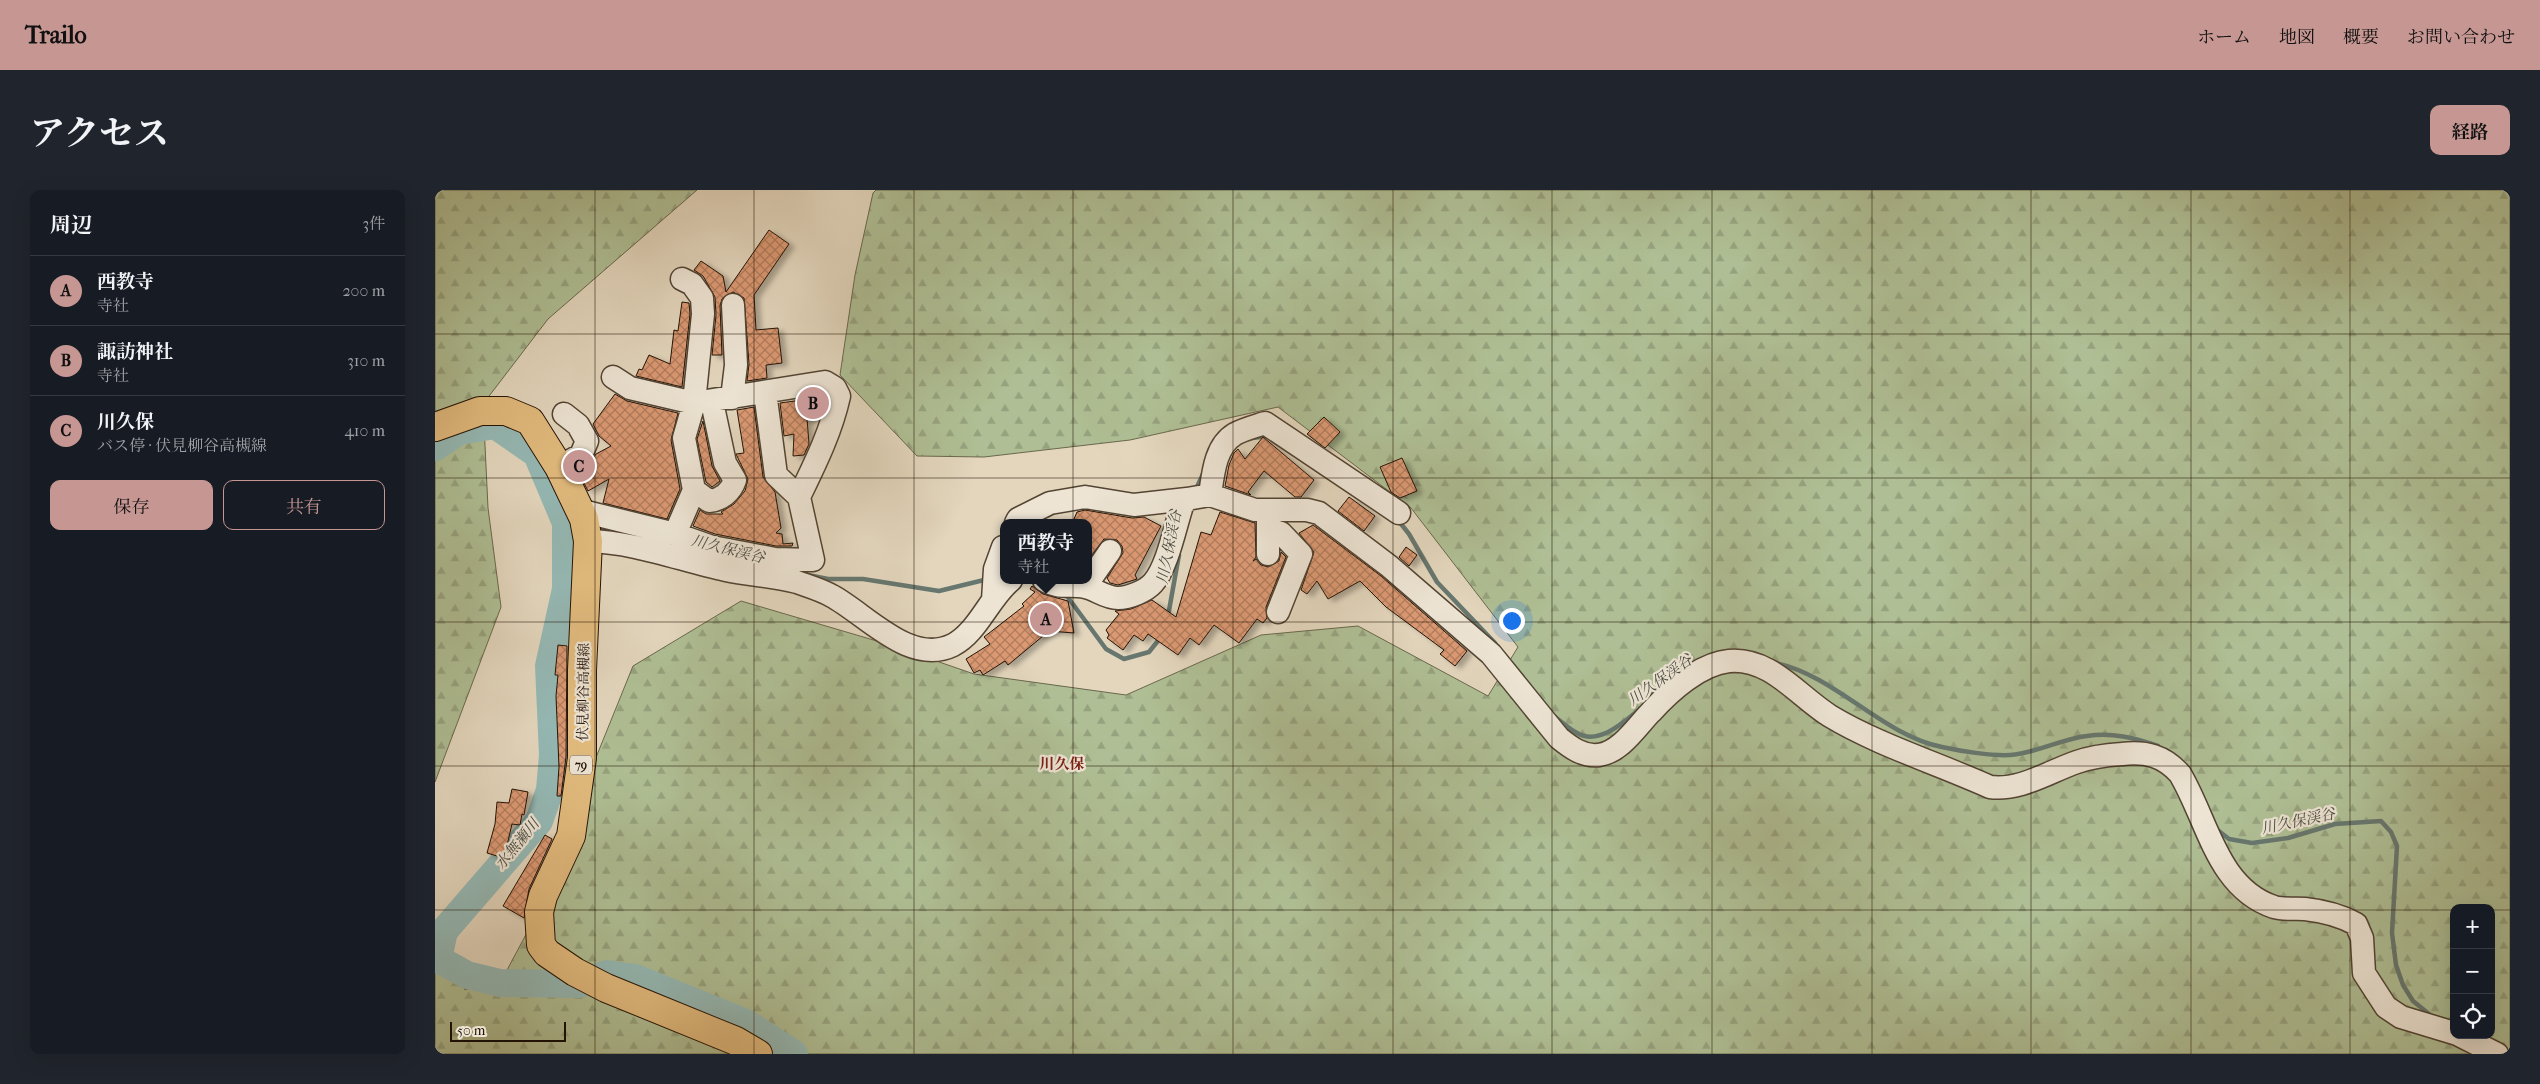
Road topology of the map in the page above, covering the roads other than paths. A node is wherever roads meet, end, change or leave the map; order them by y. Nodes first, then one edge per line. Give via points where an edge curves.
1 (682, 280) dead end
2 (733, 305) dead end
3 (613, 377) dead end
4 (765, 392) junction
5 (713, 401) junction
6 (564, 414) dead end
7 (435, 426) edge
8 (559, 467) junction
9 (693, 490) junction
10 (1210, 495) junction
11 (799, 498) junction
12 (1187, 499) junction
13 (1399, 513) dead end
14 (1018, 519) edge
15 (1268, 520) junction
16 (586, 526) junction
17 (675, 534) junction
18 (1110, 551) dead end
19 (1267, 554) dead end
20 (1000, 555) edge
21 (710, 556) junction
22 (1092, 577) edge
23 (1007, 584) edge
24 (1050, 584) edge
25 (1087, 584) edge
26 (1085, 587) junction
27 (993, 600) junction
28 (1278, 612) dead end
29 (2450, 1032) edge
30 (2467, 1039) edge
31 (758, 1054) edge
32 (2497, 1054) edge

1 - 5 street via 692,284 702,298
2 - 5 street via 736,365
3 - 5 street via 630,388
4 - 5 street
4 - 11 street via 776,475
4 - 11 street via 825,382 835,388 839,396 824,445
5 - 9 street via 684,438
5 - 9 street via 725,463 735,480 733,487 717,500 709,501
6 - 8 street via 578,425 587,441 581,454
7 - 8 main road via 480,411 507,411 530,421
8 - 16 main road
9 - 17 street
10 - 12 street
10 - 13 street via 1221,448 1234,435 1265,423
10 - 15 street via 1255,510
11 - 21 street via 813,560
12 - 14 street via 1134,505 1085,497 1050,503
12 - 26 street via 1153,583 1118,598
15 - 19 street
15 - 28 street via 1301,554
15 - 29 street via 1307,510 1319,513 1389,566 1491,654 1559,738 1588,755 1601,755 1615,748 1671,692 1709,666 1745,661 1767,669 1829,716 1990,787 2019,785 2079,761 2104,756 2144,753 2159,757 2180,774 2222,863 2245,891 2277,908 2328,912 2356,924 2362,938 2364,973 2386,1007 2401,1017
16 - 17 street
16 - 21 street via 613,542
16 - 31 main road, 伏見柳谷高槻線 / 79 via 582,758 578,798 571,836 543,896 539,912 541,945 547,953 575,972 606,988 736,1041
17 - 21 street
18 - 22 street
20 - 27 street via 995,569
21 - 27 street via 832,596 889,635 927,651 953,645 969,631
23 - 27 street
24 - 26 street
25 - 26 street
30 - 32 street

